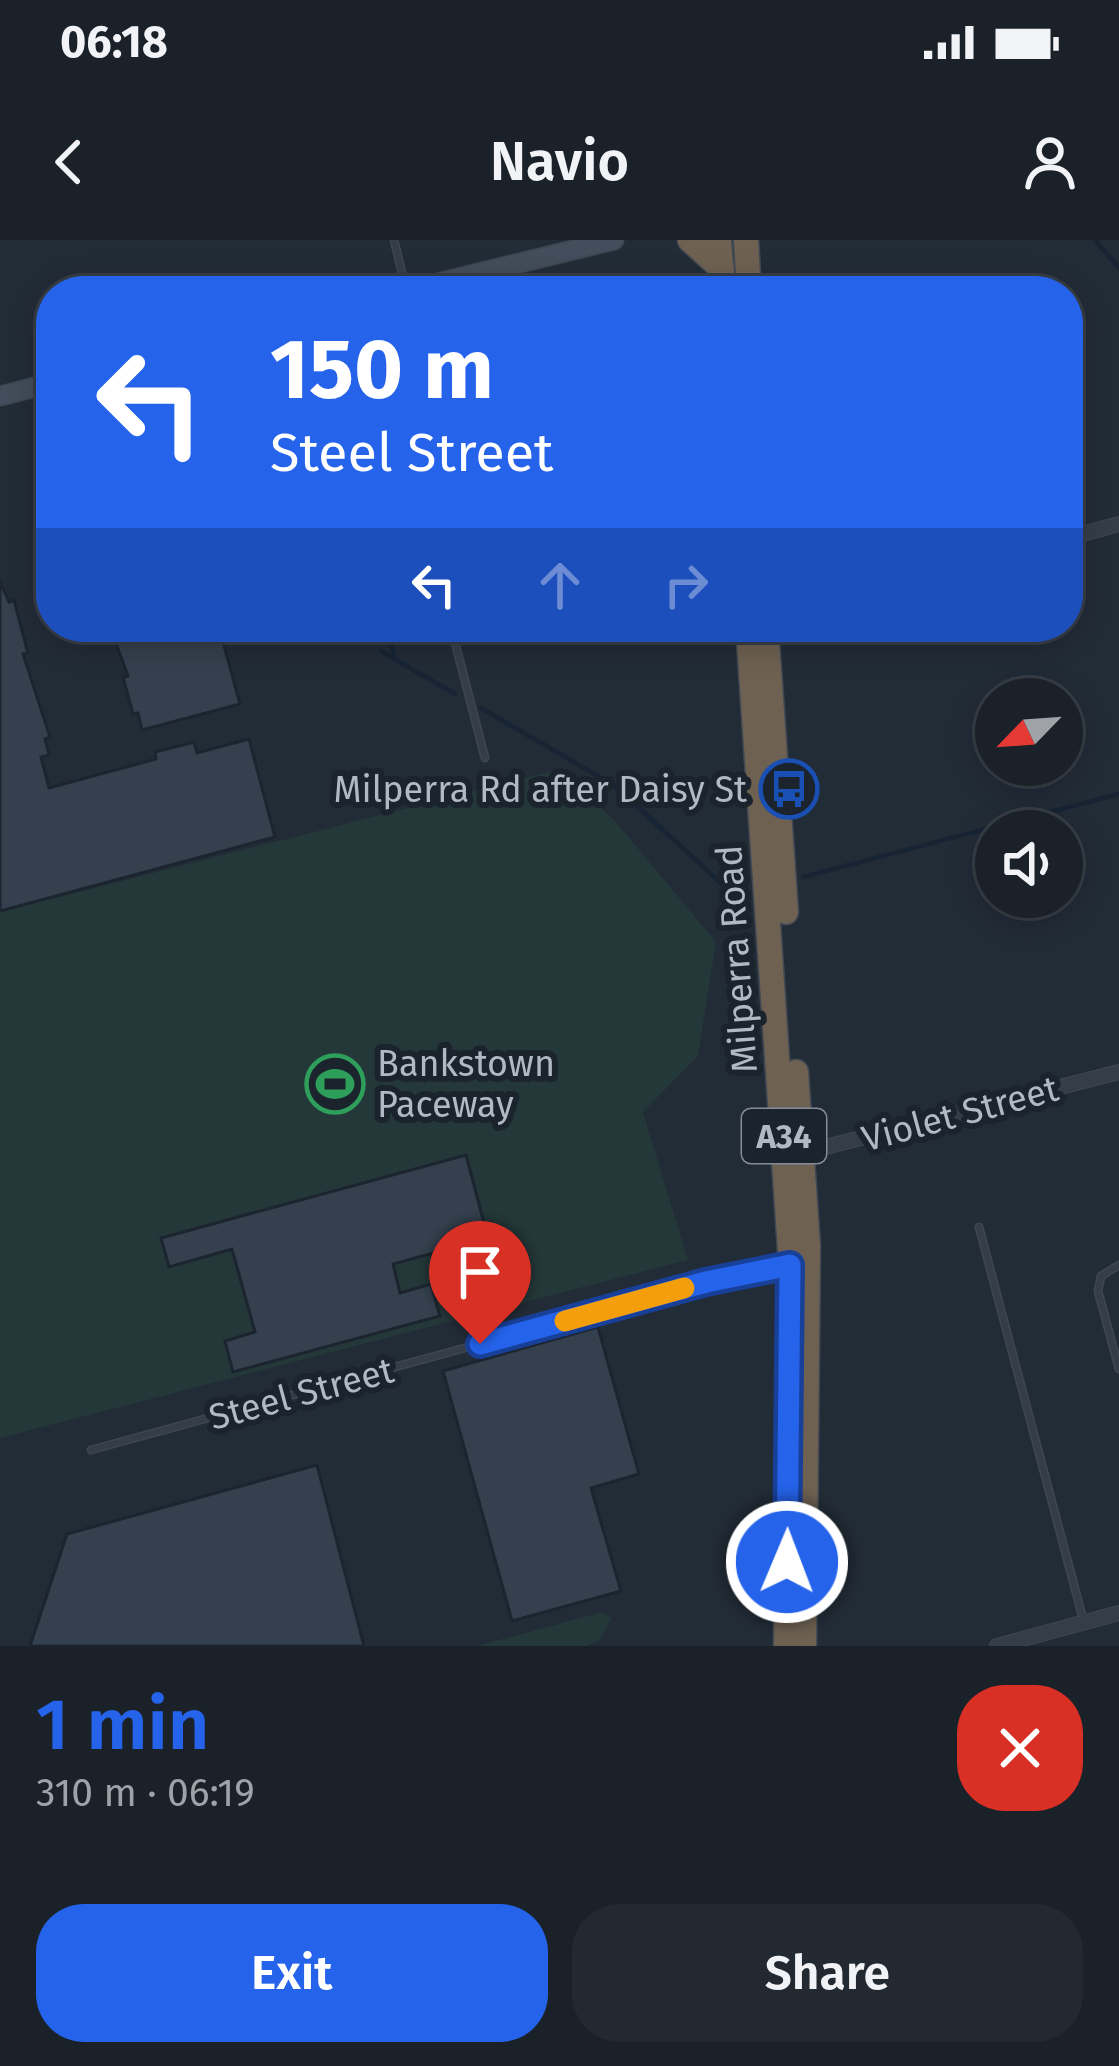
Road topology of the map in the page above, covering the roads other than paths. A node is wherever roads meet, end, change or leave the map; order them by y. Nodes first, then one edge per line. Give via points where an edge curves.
1 (394, 240) edge
2 (572, 240) edge
3 (614, 240) edge
4 (690, 240) edge
5 (719, 240) edge
6 (747, 241) edge
7 (402, 276) edge
8 (454, 276) edge
9 (473, 276) edge
10 (720, 276) edge
11 (723, 276) edge
12 (748, 276) edge
13 (36, 387) edge
14 (0, 396) edge
15 (1119, 524) edge
16 (1083, 534) edge
17 (456, 642) edge
18 (749, 642) edge
19 (767, 642) edge
20 (485, 758) dead end
21 (1119, 1072) edge
22 (802, 1154) junction
23 (979, 1227) dead end
24 (790, 1265) junction
25 (1119, 1265) edge
26 (1119, 1370) edge
27 (91, 1450) dead end
28 (1119, 1613) edge
29 (1084, 1622) junction
30 (1048, 1639) edge
31 (786, 1646) edge
32 (804, 1646) edge
33 (997, 1646) edge

1 - 7 lane
2 - 8 main road
3 - 9 main road
4 - 10 highway
5 - 11 highway
6 - 12 highway
13 - 14 main road
15 - 16 street
17 - 20 lane
18 - 24 highway, Milperra Road / A34
19 - 22 highway, Milperra Road / A34
21 - 22 street, Violet Street
22 - 32 highway, Milperra Road / A34
23 - 29 lane
24 - 27 lane, Steel Street
24 - 31 highway, Milperra Road / A34
25 - 26 lane via 1101,1276 1098,1291
28 - 29 street
29 - 30 street
30 - 33 street

